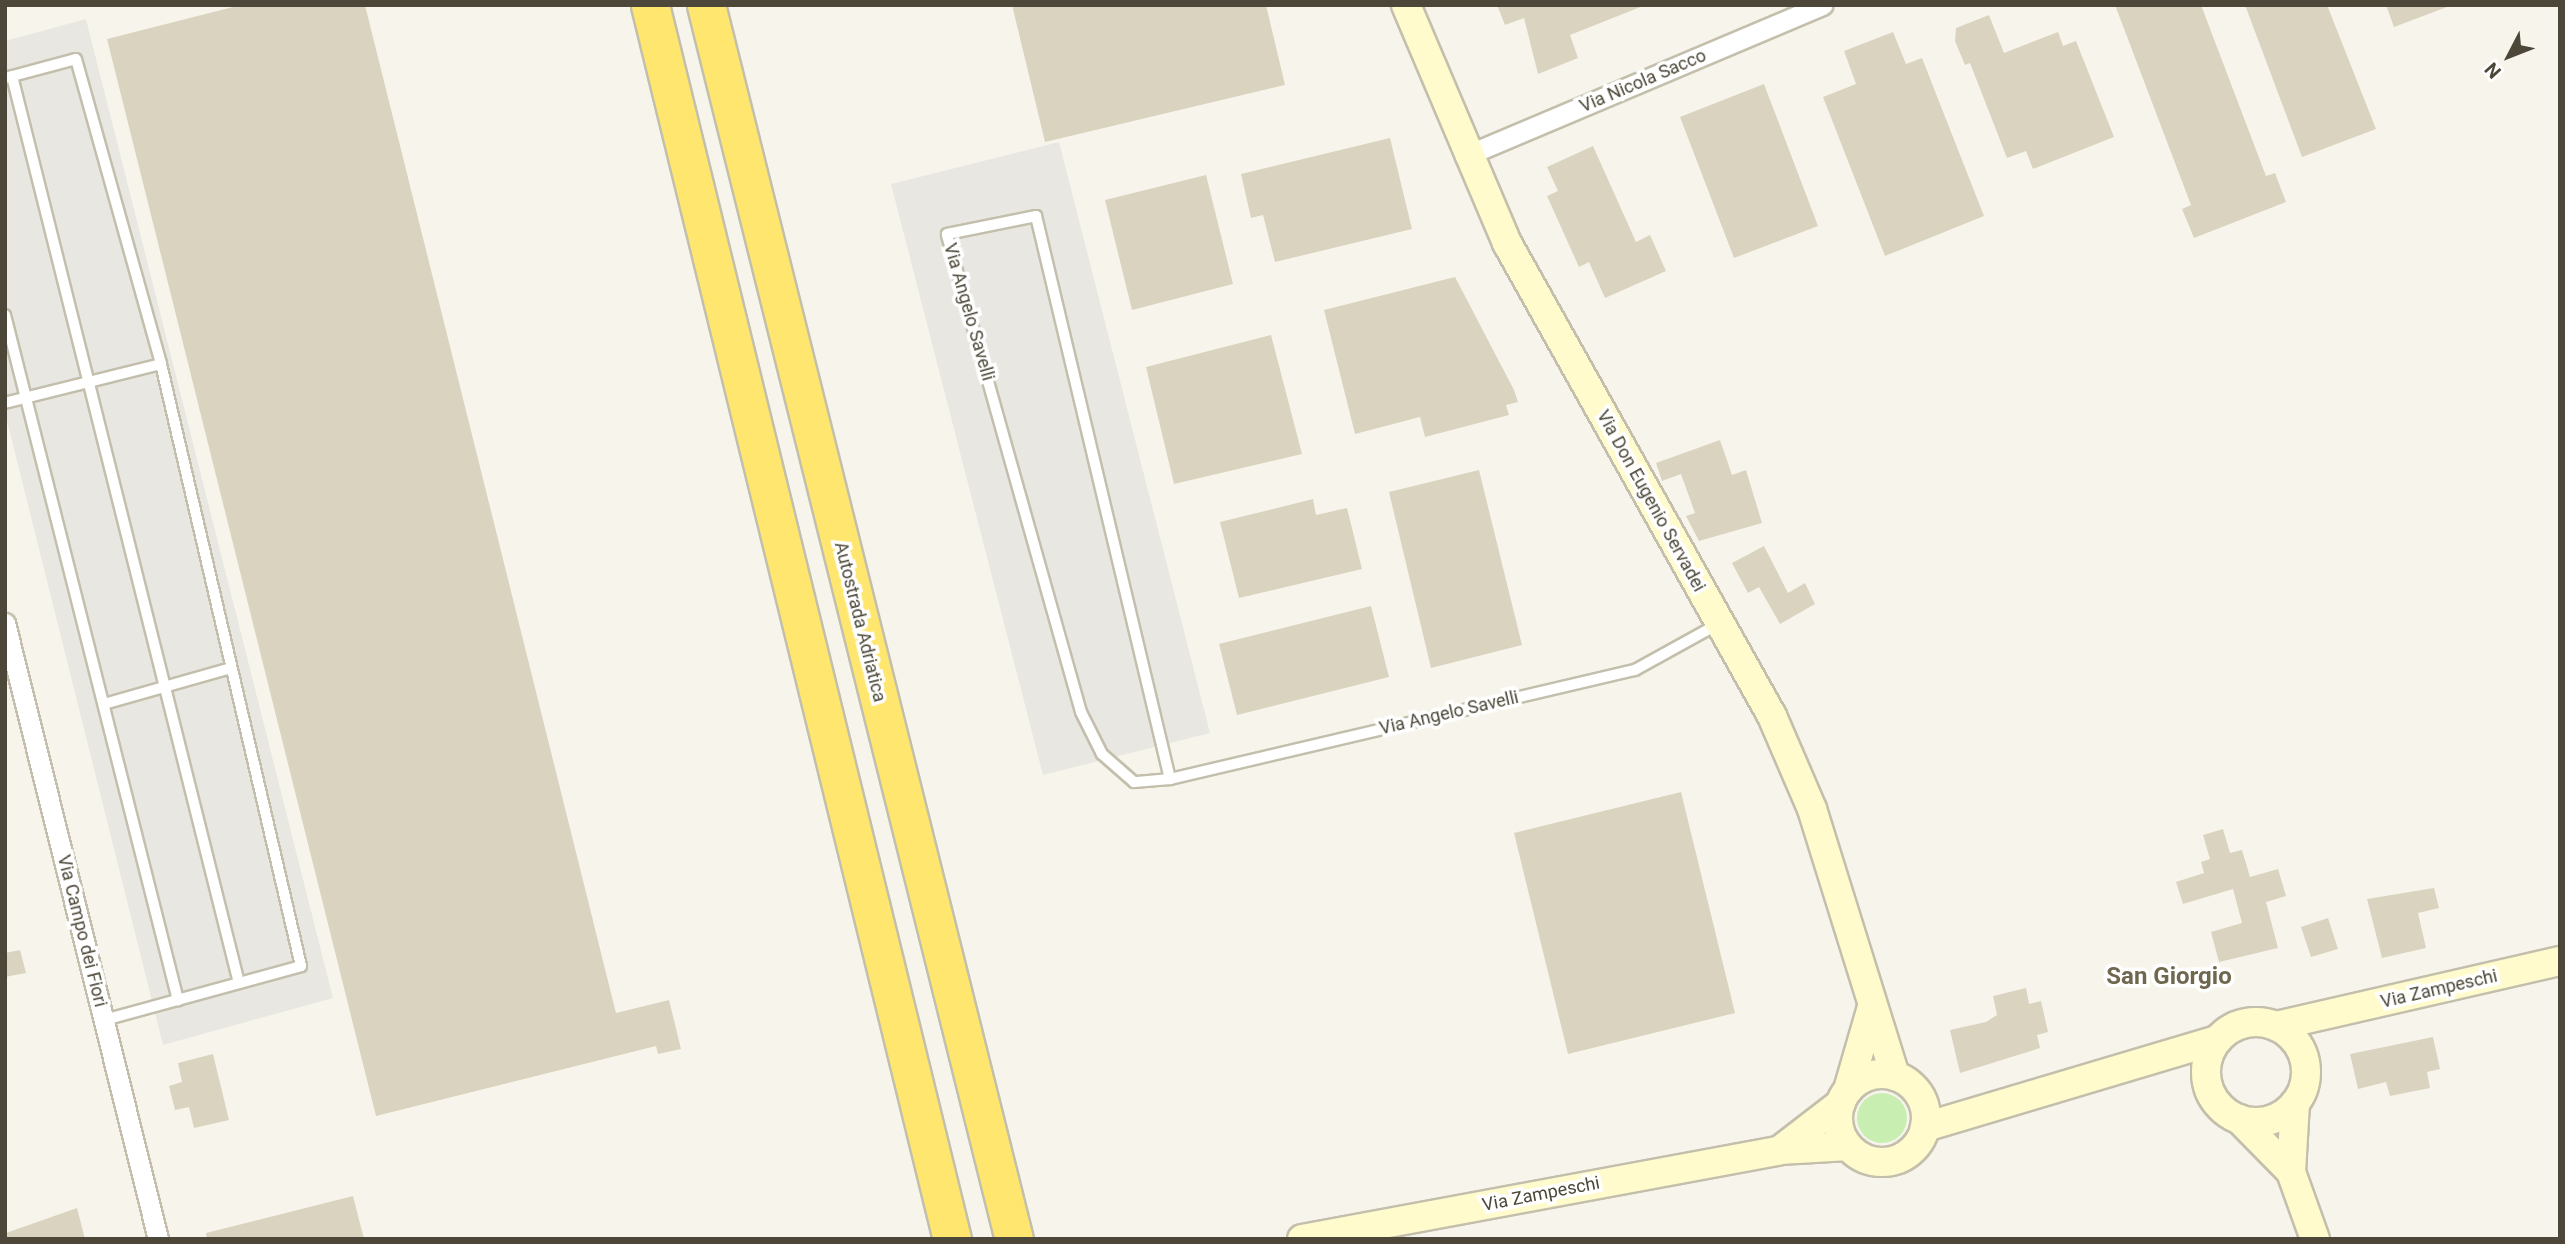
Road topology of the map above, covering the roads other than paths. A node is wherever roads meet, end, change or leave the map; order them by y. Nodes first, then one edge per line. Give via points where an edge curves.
1 (650, 5) edge
2 (706, 5) edge
3 (1406, 5) edge
4 (1822, 5) edge
5 (1788, 12) edge
6 (9, 77) edge
7 (1465, 156) junction
8 (5, 315) edge
9 (161, 364) junction
10 (90, 382) junction
11 (27, 397) junction
12 (5, 403) edge
13 (5, 623) edge
14 (1718, 624) junction
15 (232, 668) junction
16 (165, 685) junction
17 (104, 704) junction
18 (1170, 779) junction
19 (2560, 961) edge
20 (239, 984) junction
21 (178, 1000) junction
22 (1872, 1007) junction
23 (2319, 1016) junction
24 (104, 1020) junction
25 (2276, 1026) junction
26 (2217, 1040) junction
27 (2301, 1050) junction
28 (2167, 1057) junction
29 (1895, 1076) junction
30 (2206, 1082) junction
31 (1919, 1095) junction
32 (1845, 1096) junction
33 (2295, 1102) junction
34 (1984, 1107) junction
35 (2239, 1119) junction
36 (1925, 1127) junction
37 (1848, 1146) junction
38 (1780, 1150) junction
39 (2291, 1172) junction
40 (158, 1239) edge
41 (952, 1239) edge
42 (1014, 1239) edge
43 (1302, 1239) edge
44 (2315, 1239) edge

1 - 41 highway
2 - 42 highway, Autostrada Adriatica
3 - 7 street, Via Don Eugenio Servadei
4 - 5 street, Via Nicola Sacco
5 - 7 street, Via Nicola Sacco
6 - 9 lane via 76,59
6 - 10 lane
7 - 14 street, Via Don Eugenio Servadei
8 - 11 lane
9 - 10 lane
9 - 15 lane
10 - 11 lane
10 - 16 lane
11 - 12 lane
11 - 17 lane
13 - 24 street, Via Campo dei Fiori
14 - 18 lane, Via Angelo Savelli via 1636,670
14 - 22 street, Via Don Eugenio Servadei via 1772,716 1812,809
15 - 16 lane
15 - 20 lane via 301,966
16 - 17 lane
16 - 20 lane
17 - 21 lane
18 - 18 lane, Via Angelo Savelli via 1036,216 947,234 1081,712 1102,754 1134,782
19 - 23 street, Via Zampeschi
20 - 21 lane
21 - 24 lane
22 - 29 street, Via Don Eugenio Servadei
22 - 32 street
23 - 25 street, Via Zampeschi
23 - 27 street
24 - 40 street, Via Campo dei Fiori
25 - 26 street via 2244,1023
25 - 27 street
26 - 28 street
26 - 30 street
27 - 33 street via 2305,1077
28 - 30 street
28 - 34 street
29 - 31 street
29 - 32 street via 1870,1076
30 - 35 street via 2224,1110
31 - 34 street
31 - 36 street
32 - 37 street via 1839,1125
32 - 38 street, Via Zampeschi
33 - 35 street via 2270,1120
33 - 39 street
34 - 36 street
35 - 39 street
36 - 37 street via 1911,1151 1886,1162
37 - 38 street, Via Zampeschi
38 - 43 street, Via Zampeschi
39 - 44 street

